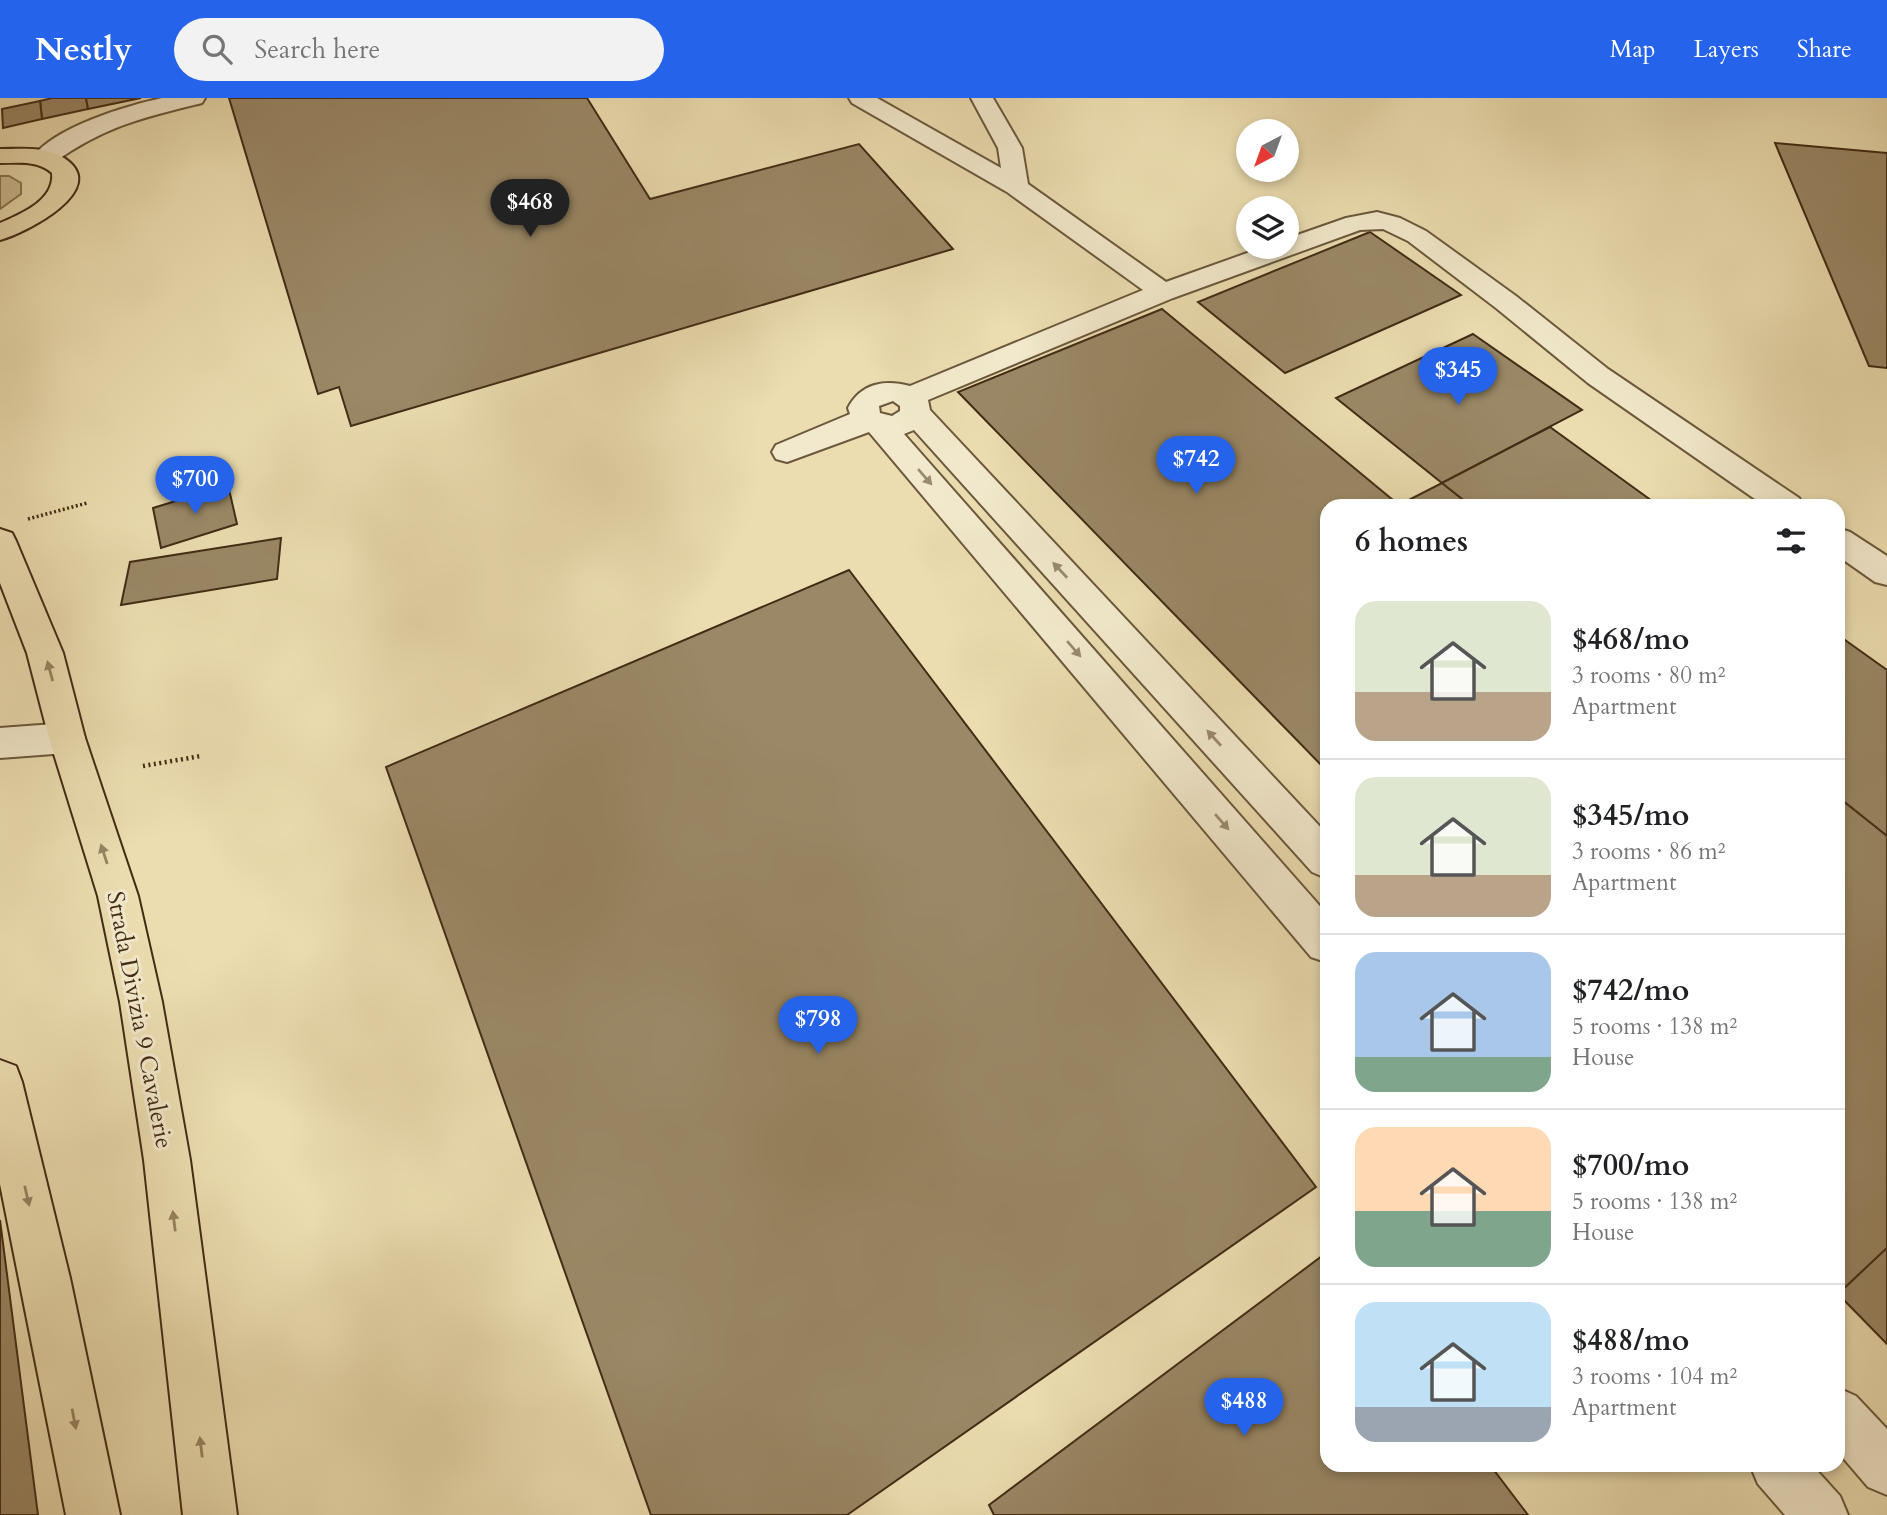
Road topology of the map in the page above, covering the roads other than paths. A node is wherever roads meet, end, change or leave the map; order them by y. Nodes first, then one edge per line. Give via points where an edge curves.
1 (194, 98) edge
2 (982, 98) edge
3 (864, 99) edge
4 (3, 155) edge
5 (44, 158) junction
6 (1016, 187) junction
7 (0, 234) edge
8 (1163, 292) junction
9 (912, 405) junction
10 (874, 422) junction
11 (787, 452) dead end
12 (1778, 499) edge
13 (12, 530) edge
14 (1845, 545) edge
15 (1887, 573) edge
16 (67, 738) junction
17 (0, 743) edge
18 (1320, 853) edge
19 (1320, 936) edge
20 (0, 1082) edge
21 (1845, 1422) edge
22 (1887, 1468) edge
23 (1783, 1472) edge
24 (93, 1515) edge
25 (209, 1515) edge
26 (1821, 1515) edge

1 - 5 lane via 95,124
2 - 6 lane via 1010,148
3 - 6 lane
4 - 5 main road
5 - 7 main road via 63,169 66,188 48,208
6 - 8 lane
8 - 9 lane
8 - 12 lane via 1355,223 1391,223 1417,236 1598,376
9 - 10 lane via 905,423
18 -> 9 lane
10 - 11 lane
10 -> 19 lane
16 -> 13 main road, Strada Divizia 9 Cavalerie
14 - 15 lane
16 - 17 lane
25 -> 16 main road, Strada Divizia 9 Cavalerie via 167,1160 141,1002 118,896
20 -> 24 main road
21 - 22 lane
23 - 26 lane

